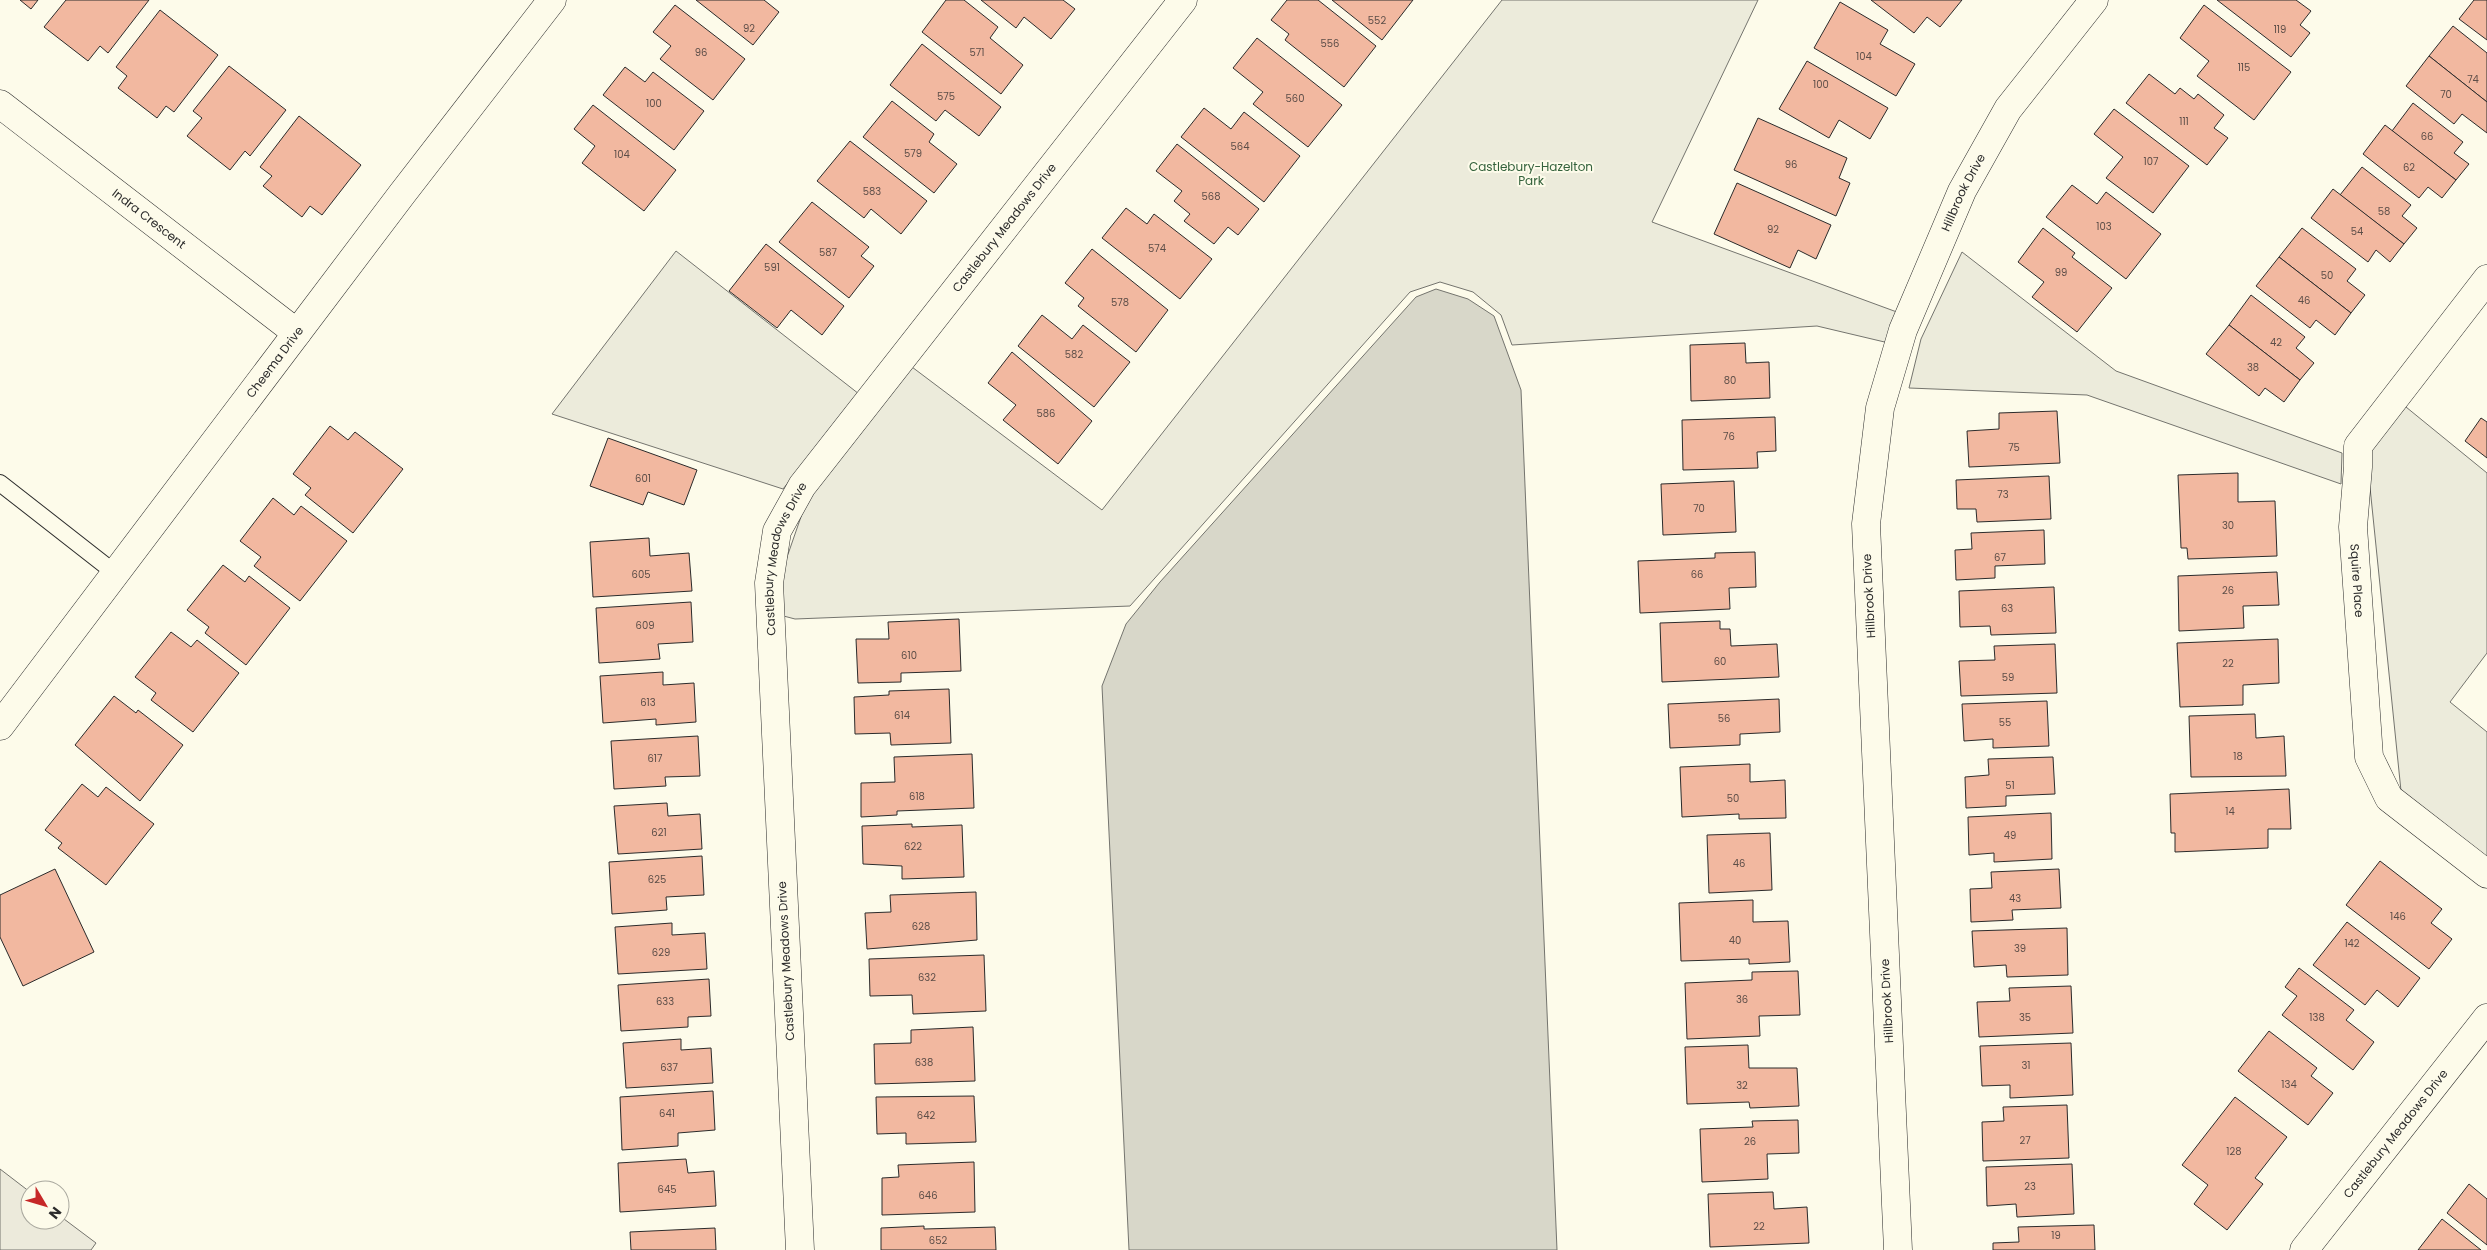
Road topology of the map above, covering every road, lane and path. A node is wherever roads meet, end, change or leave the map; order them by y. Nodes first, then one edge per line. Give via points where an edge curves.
1 (552, 0) edge
2 (1183, 0) edge
3 (2094, 0) edge
4 (0, 104) edge
5 (2487, 279) edge
6 (297, 333) junction
7 (0, 483) edge
8 (116, 573) junction
9 (0, 726) edge
10 (2487, 874) edge
11 (2487, 1018) edge
12 (800, 1250) edge
13 (1898, 1250) edge
14 (2304, 1250) edge

1 - 6 street, Cheema Drive
2 - 12 street, Castlebury Meadows Drive via 802,486 777,531 769,583
3 - 13 street, Hillbrook Drive via 2008,108 1962,191 1903,330 1880,408 1866,524
4 - 6 street, Indra Crescent
5 - 10 street, Squire Place via 2358,446 2353,527 2369,757 2389,798
6 - 8 street, Cheema Drive
7 - 8 lane
8 - 9 street, Cheema Drive
11 - 14 street, Castlebury Meadows Drive

